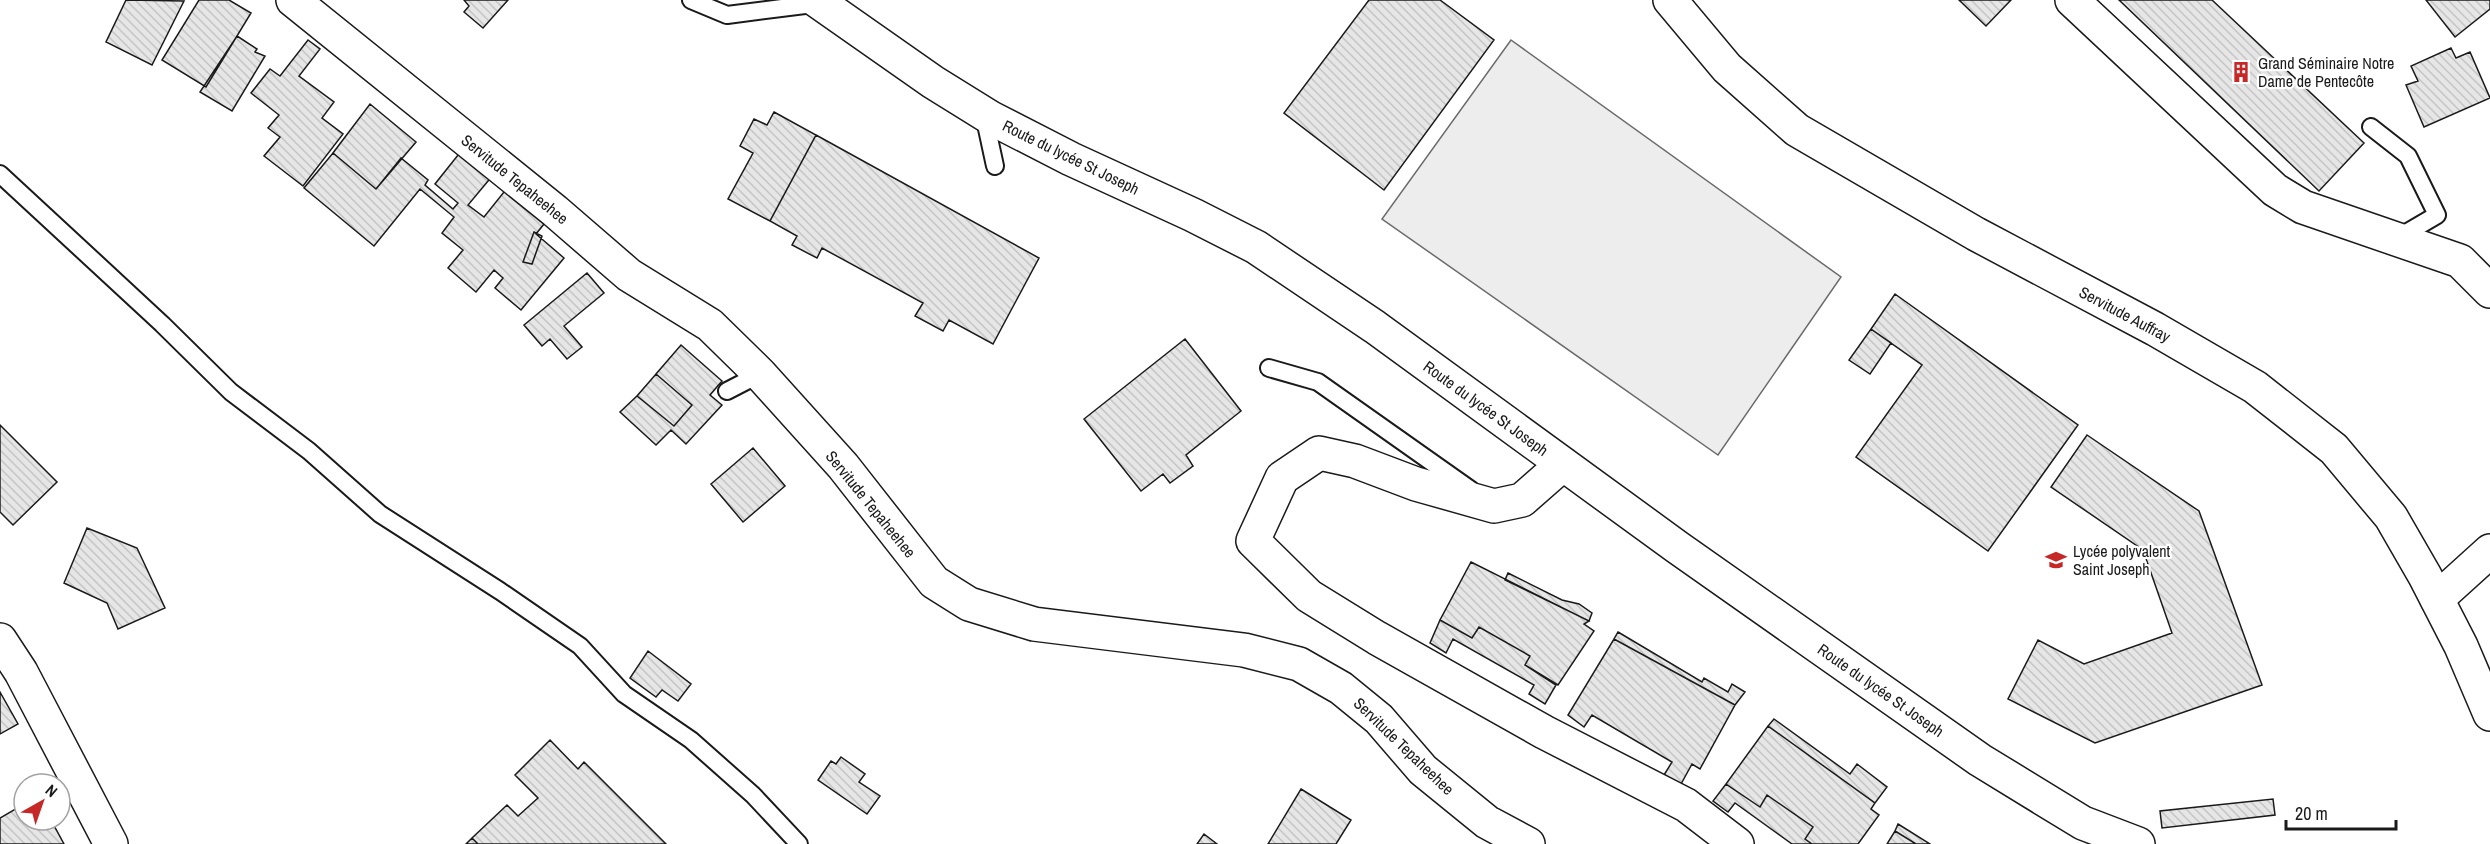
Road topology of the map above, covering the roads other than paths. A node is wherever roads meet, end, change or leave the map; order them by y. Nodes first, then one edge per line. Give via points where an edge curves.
1 (293, 0) edge
2 (691, 0) edge
3 (1670, 0) edge
4 (2072, 0) edge
5 (818, 2) edge
6 (984, 114) junction
7 (2370, 127) dead end
8 (995, 166) dead end
9 (0, 174) edge
10 (2396, 239) junction
11 (2490, 291) edge
12 (1269, 368) dead end
13 (759, 374) junction
14 (727, 391) dead end
15 (1563, 464) junction
16 (1494, 506) junction
17 (2490, 551) edge
18 (2437, 599) junction
19 (0, 640) edge
20 (2490, 714) edge
21 (111, 844) edge
22 (798, 844) edge
23 (1528, 844) edge
24 (1737, 844) edge
25 (2138, 844) edge

1 - 13 street, Servitude Tepaheehee via 629,275 710,324
2 - 5 lane via 727,15
3 - 18 street, Servitude Auffray via 1727,68 1797,130 1976,234 2155,329 2273,401 2334,449 2391,517
4 - 10 street via 2275,190 2303,207
5 - 6 street, Route du lycée St Joseph
6 - 8 lane
6 - 15 street, Route du lycée St Joseph via 1256,247 1375,327
7 - 10 lane via 2408,156 2437,215
9 - 22 lane via 231,392 309,451 380,514 580,646 624,694 691,740 753,795
10 - 11 street via 2460,261
12 - 16 lane via 1318,382
13 - 14 lane
13 - 23 street, Servitude Tepaheehee via 843,466 934,582 969,604 1034,624 1244,650 1299,664 1341,688 1379,720 1423,770 1488,822
15 - 16 street via 1522,500
15 - 25 street, Route du lycée St Joseph via 1980,760 2083,823
16 - 24 street via 1319,453 1282,478 1253,541 1309,596 1544,732 1686,805
17 - 18 street
18 - 20 street, Servitude Auffray
19 - 21 street via 21,672

